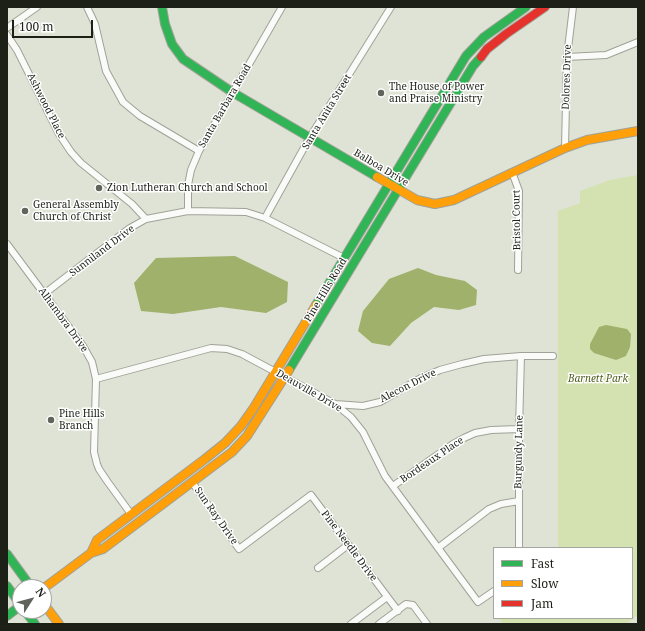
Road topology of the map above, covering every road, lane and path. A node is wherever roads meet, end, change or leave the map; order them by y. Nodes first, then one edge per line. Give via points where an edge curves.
1 (37, 7) edge
2 (87, 7) edge
3 (162, 7) edge
4 (282, 7) edge
5 (391, 7) edge
6 (526, 7) edge
7 (545, 7) edge
8 (573, 7) edge
9 (7, 28) edge
10 (7, 35) edge
11 (638, 42) edge
12 (567, 57) junction
13 (232, 92) junction
14 (638, 131) edge
15 (310, 137) junction
16 (565, 148) junction
17 (199, 151) junction
18 (512, 172) junction
19 (389, 184) junction
20 (399, 190) junction
21 (188, 211) junction
22 (265, 218) junction
23 (146, 219) junction
24 (7, 244) edge
25 (344, 258) junction
26 (518, 270) dead end
27 (44, 294) junction
28 (521, 356) junction
29 (553, 356) dead end
30 (276, 372) junction
31 (285, 377) junction
32 (96, 379) junction
33 (335, 404) junction
34 (519, 429) junction
35 (192, 482) junction
36 (392, 486) junction
37 (311, 495) joint
38 (519, 501) junction
39 (131, 514) junction
40 (111, 543) junction
41 (348, 545) junction
42 (519, 547) edge
43 (438, 548) junction
44 (91, 553) junction
45 (7, 554) edge
46 (318, 568) dead end
47 (26, 579) edge
48 (52, 582) edge
49 (493, 592) edge
50 (387, 597) junction
51 (398, 610) junction
52 (52, 615) edge
53 (59, 624) edge
54 (351, 624) edge
55 (379, 624) edge
56 (427, 624) edge

1 - 9 street
2 - 17 street via 95,24 106,71 123,102 140,116
3 - 13 main road, Balboa Drive via 172,44 183,59
4 - 13 street, Santa Barbara Road
5 - 15 street, Santa Anita Street
6 - 19 main road, Pine Hills Road via 484,37 466,56
7 - 20 main road, Pine Hills Road via 487,49 473,66
8 - 12 street, Dolores Drive
10 - 23 street, Ashwood Place via 70,152
11 - 12 street via 606,56
12 - 16 street, Dolores Drive
13 - 15 main road, Balboa Drive
13 - 17 street, Santa Barbara Road
14 - 16 main road, Balboa Drive via 587,140
15 - 19 main road, Balboa Drive
15 - 22 street, Santa Anita Street
16 - 18 main road, Balboa Drive
17 - 21 street, Santa Barbara Road via 188,185
18 - 20 main road, Balboa Drive via 454,200 435,204 417,200
18 - 26 street, Bristol Court via 519,191
19 - 20 main road, Balboa Drive
19 - 25 main road, Pine Hills Road
20 - 31 main road, Pine Hills Road
21 - 22 street, Sunniland Drive via 246,212
21 - 23 street, Sunniland Drive
22 - 25 street, Sunniland Drive
23 - 27 street, Sunniland Drive via 130,228
24 - 27 street, Alhambra Drive
25 - 30 main road, Pine Hills Road
27 - 32 street, Alhambra Drive via 83,346 92,362
28 - 29 street, Alecon Drive
28 - 33 street, Alecon Drive via 484,360 440,370 380,402 362,406
28 - 34 street, Burgundy Lane
30 - 31 street, Deauville Drive
30 - 32 street, Deauville Drive via 242,354 227,349 211,348
30 - 39 main road, Pine Hills Road via 249,415 225,443
31 - 33 street, Deauville Drive
31 - 35 main road, Pine Hills Road via 247,436 232,452
32 - 39 street, Alhambra Drive via 94,452 98,469
33 - 36 street, Deauville Drive via 351,417 363,432
34 - 36 street, Bordeaux Place via 491,430 464,438
34 - 38 street, Burgundy Lane
35 - 37 street, Sun Ray Drive via 239,549
35 - 40 main road, Pine Hills Road
36 - 43 street, Deauville Drive
37 - 41 street, Pine Needle Drive
38 - 42 street, Burgundy Lane
38 - 43 street via 490,509
39 - 40 main road via 129,522 115,534
39 - 44 main road, Pine Hills Road via 97,540
40 - 44 main road, Pine Hills Road
41 - 46 street
41 - 50 street, Pine Needle Drive
43 - 49 street, Deauville Drive via 478,602
44 - 48 main road, Pine Hills Road
45 - 47 main road
50 - 51 street, Pine Needle Drive
50 - 54 street
51 - 55 street
51 - 56 street via 406,604 413,605
52 - 53 main road

